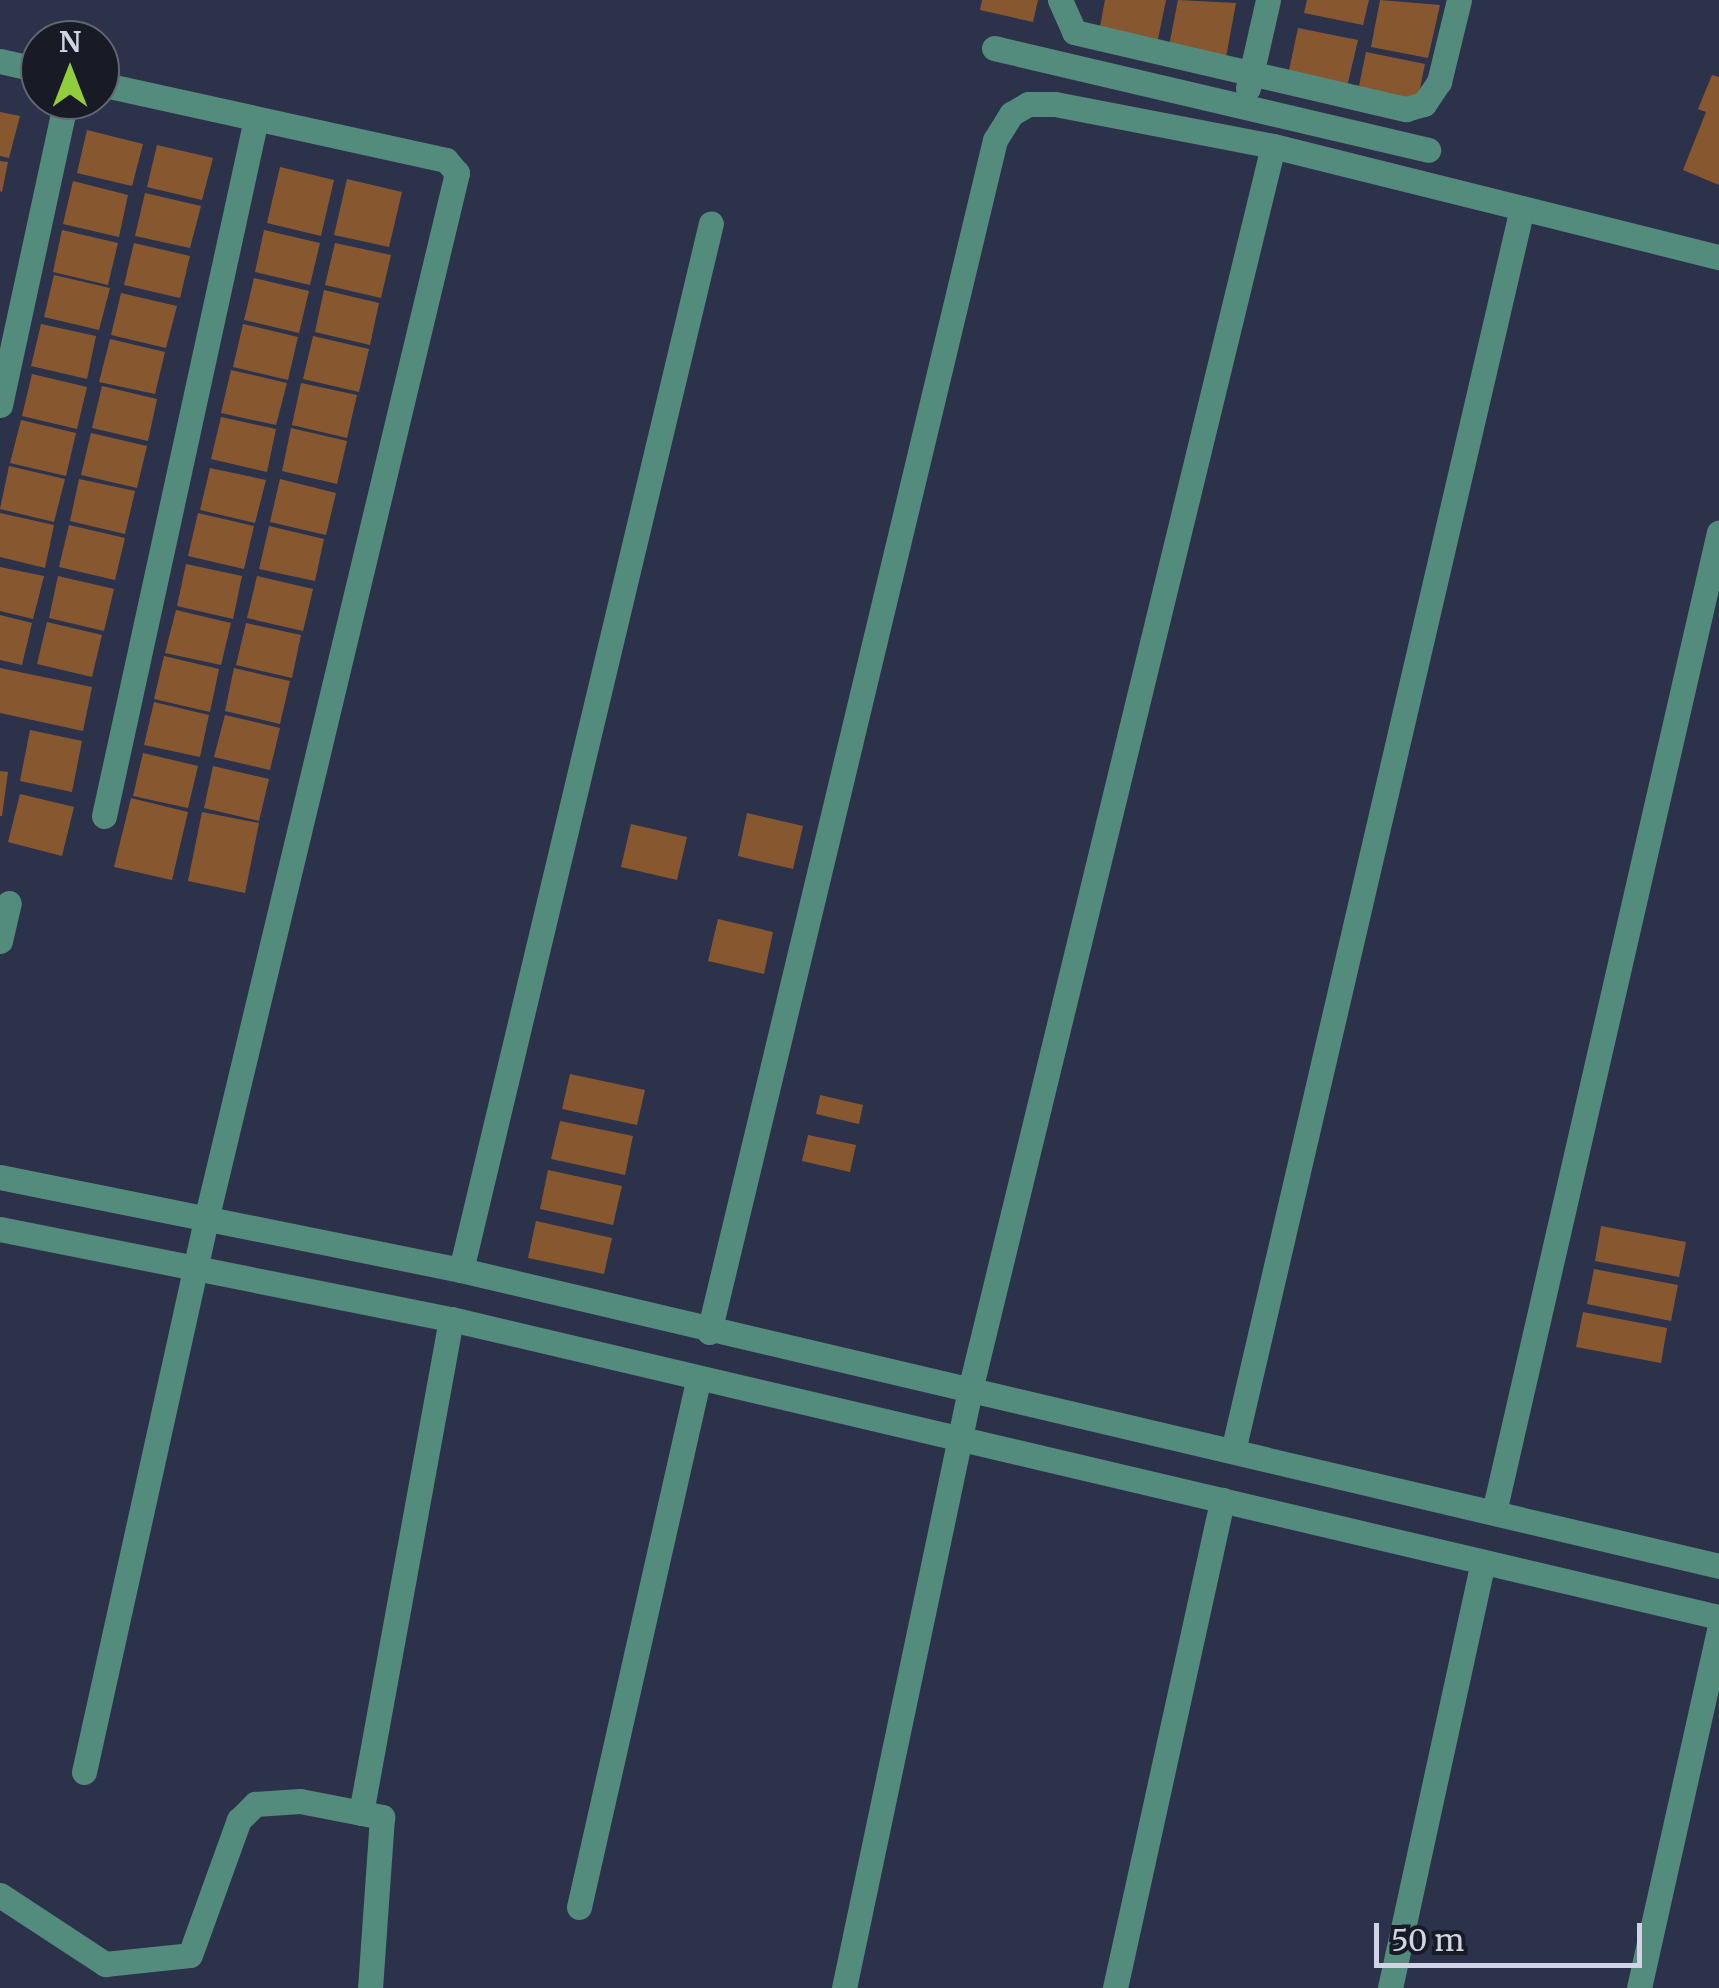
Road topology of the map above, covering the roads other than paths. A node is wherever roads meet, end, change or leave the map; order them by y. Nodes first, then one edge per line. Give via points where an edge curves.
1 (1060, 0) edge
2 (1268, 0) edge
3 (1459, 0) edge
4 (994, 48) dead end
5 (1251, 72) junction
6 (120, 88) edge
7 (1243, 107) junction
8 (256, 118) junction
9 (62, 120) edge
10 (1235, 139) junction
11 (1274, 146) junction
12 (1428, 150) dead end
13 (1522, 208) junction
14 (711, 223) dead end
15 (1719, 257) edge
16 (0, 405) edge
17 (1719, 532) edge
18 (104, 816) dead end
19 (9, 903) dead end
20 (0, 941) edge
21 (0, 1178) edge
22 (206, 1220) junction
23 (0, 1229) edge
24 (196, 1270) junction
25 (461, 1270) junction
26 (451, 1320) junction
27 (708, 1332) junction
28 (698, 1381) junction
29 (970, 1390) junction
30 (959, 1439) junction
31 (1233, 1451) junction
32 (1222, 1500) junction
33 (1494, 1512) junction
34 (1483, 1562) junction
35 (1719, 1566) edge
36 (1719, 1618) edge
37 (1719, 1630) edge
38 (84, 1772) dead end
39 (361, 1813) junction
40 (0, 1895) edge
41 (579, 1906) dead end
42 (370, 1988) edge
43 (844, 1988) edge
44 (1114, 1988) edge
45 (1390, 1988) edge
46 (1638, 1988) edge

1 - 5 street via 1074,32
2 - 5 street
3 - 5 street via 1438,82 1424,104 1372,106
4 - 7 street
5 - 7 street
6 - 8 street
7 - 10 street
7 - 12 street
8 - 18 street
8 - 22 street via 446,160 457,173
9 - 16 street
10 - 11 street
10 - 27 street via 1028,104 1012,114 995,140
11 - 13 street
11 - 29 street
13 - 15 street
13 - 31 street
14 - 25 street
17 - 33 street
19 - 20 street
21 - 22 street
22 - 24 street
22 - 25 street
23 - 24 street
24 - 26 street
24 - 38 street
25 - 27 street
26 - 28 street
26 - 39 street
27 - 29 street
28 - 30 street
28 - 41 street
29 - 30 street
29 - 31 street
30 - 32 street
30 - 43 street
31 - 33 street
32 - 34 street
32 - 44 street
33 - 35 street
34 - 36 street
34 - 45 street
37 - 46 street
39 - 40 street via 300,1801 255,1804 240,1820 190,1955 105,1964
39 - 42 street via 382,1817

